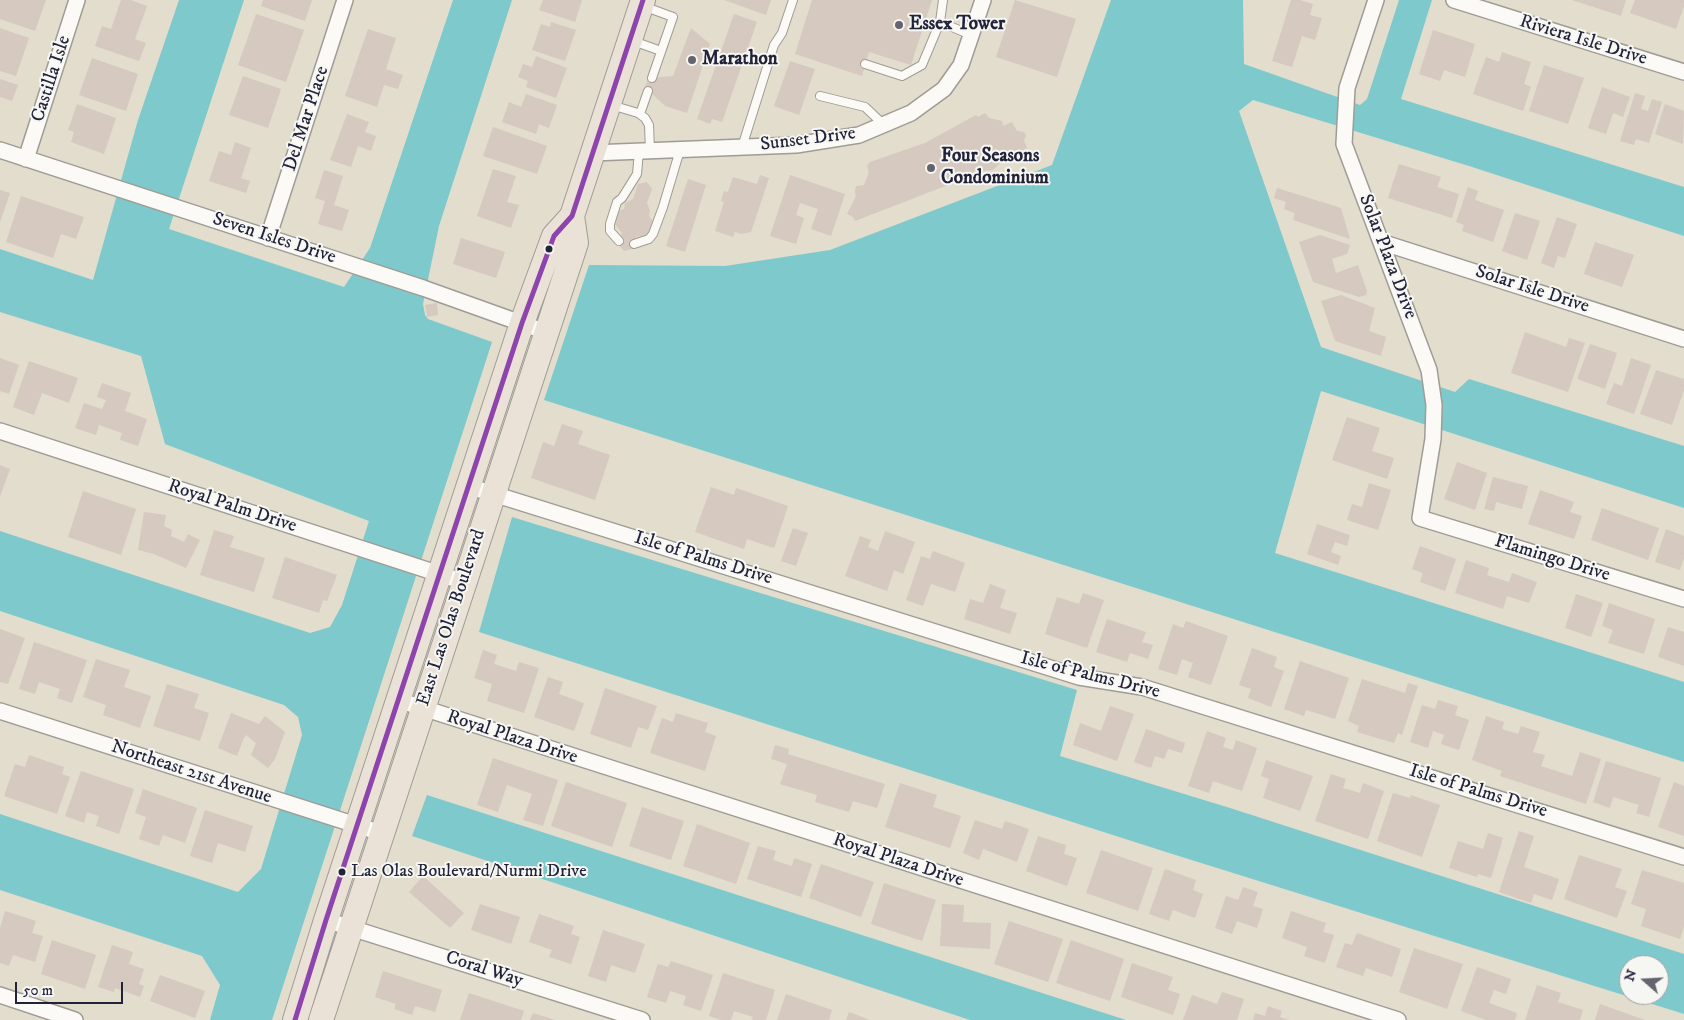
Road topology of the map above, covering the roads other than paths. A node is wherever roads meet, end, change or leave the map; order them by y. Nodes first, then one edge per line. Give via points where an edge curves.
1 (78, 0) edge
2 (345, 0) edge
3 (793, 0) edge
4 (943, 0) edge
5 (983, 0) edge
6 (1376, 0) edge
7 (1454, 0) edge
8 (642, 3) edge
9 (940, 22) junction
10 (971, 35) junction
11 (630, 40) junction
12 (661, 51) junction
13 (866, 64) dead end
14 (1684, 72) edge
15 (652, 78) dead end
16 (648, 90) dead end
17 (820, 96) dead end
18 (609, 105) junction
19 (640, 114) junction
20 (884, 125) junction
21 (742, 147) junction
22 (0, 150) edge
23 (680, 150) junction
24 (644, 151) junction
25 (592, 153) junction
26 (26, 159) junction
27 (572, 216) junction
28 (268, 238) junction
29 (619, 241) dead end
30 (1381, 242) junction
31 (634, 244) dead end
32 (522, 323) junction
33 (546, 332) junction
34 (1684, 339) edge
35 (0, 431) edge
36 (468, 486) junction
37 (493, 494) junction
38 (1420, 518) joint
39 (432, 571) junction
40 (464, 582) junction
41 (1684, 599) edge
42 (398, 700) junction
43 (422, 709) junction
44 (0, 711) edge
45 (349, 824) junction
46 (381, 833) junction
47 (1684, 857) edge
48 (326, 920) junction
49 (351, 928) junction
50 (0, 995) edge
51 (76, 1020) edge
52 (294, 1020) edge
53 (322, 1020) edge
54 (642, 1020) edge
55 (1398, 1020) edge

1 - 26 street, Castilla Isle
2 - 28 street, Del Mar Place
3 - 21 lane via 782,33 774,45
4 - 9 lane
5 - 10 street, Sunset Drive
6 - 30 street, Solar Plaza Drive via 1347,88 1344,144
7 - 14 street, Riviera Isle Drive
8 - 11 main road, East Las Olas Boulevard
8 - 12 lane via 673,17
9 - 10 lane
9 - 13 lane via 922,65 902,76
10 - 20 street, Sunset Drive via 961,65 944,89 911,112
11 - 12 lane
11 - 18 main road, East Las Olas Boulevard
12 - 15 lane
16 - 19 lane
17 - 20 lane via 865,107
18 - 19 lane
18 - 25 main road, East Las Olas Boulevard
19 - 24 lane via 649,125
20 - 21 street, Sunset Drive via 850,137 796,145
21 - 23 street, Sunset Drive
22 - 26 street, Seven Isles Drive
23 - 24 street, Sunset Drive
23 - 31 lane via 653,234 649,239
24 - 25 street, Sunset Drive
24 - 29 lane via 637,174 617,202 610,224 610,231
25 - 27 main road, East Las Olas Boulevard
26 - 28 street, Seven Isles Drive
27 - 32 main road, East Las Olas Boulevard via 554,236
27 - 33 main road, East Las Olas Boulevard via 576,243
28 - 32 street, Seven Isles Drive
30 - 34 street, Solar Isle Drive
30 - 38 street, Solar Plaza Drive via 1429,370 1434,405 1433,438
32 - 33 street, Seven Isles Drive
32 - 36 main road, East Las Olas Boulevard
33 - 37 main road, East Las Olas Boulevard
35 - 39 street, Royal Palm Drive
36 - 37 street, Isle of Palms Drive
36 - 39 main road, East Las Olas Boulevard
37 - 40 main road, East Las Olas Boulevard
37 - 47 street, Isle of Palms Drive via 1079,676 1151,690
38 - 41 street, Flamingo Drive
39 - 40 street, Royal Palm Drive
39 - 42 main road, East Las Olas Boulevard
40 - 43 main road, East Las Olas Boulevard
42 - 43 street, Royal Plaza Drive
42 - 45 main road, East Las Olas Boulevard
43 - 46 main road, East Las Olas Boulevard
43 - 55 street, Royal Plaza Drive
44 - 45 street, Northeast 21st Avenue
45 - 46 street, Northeast 21st Avenue
45 - 48 main road, East Las Olas Boulevard
46 - 49 main road, East Las Olas Boulevard
48 - 49 street, Coral Way
48 - 52 main road, East Las Olas Boulevard
49 - 53 main road, East Las Olas Boulevard
49 - 54 street, Coral Way
50 - 51 street

